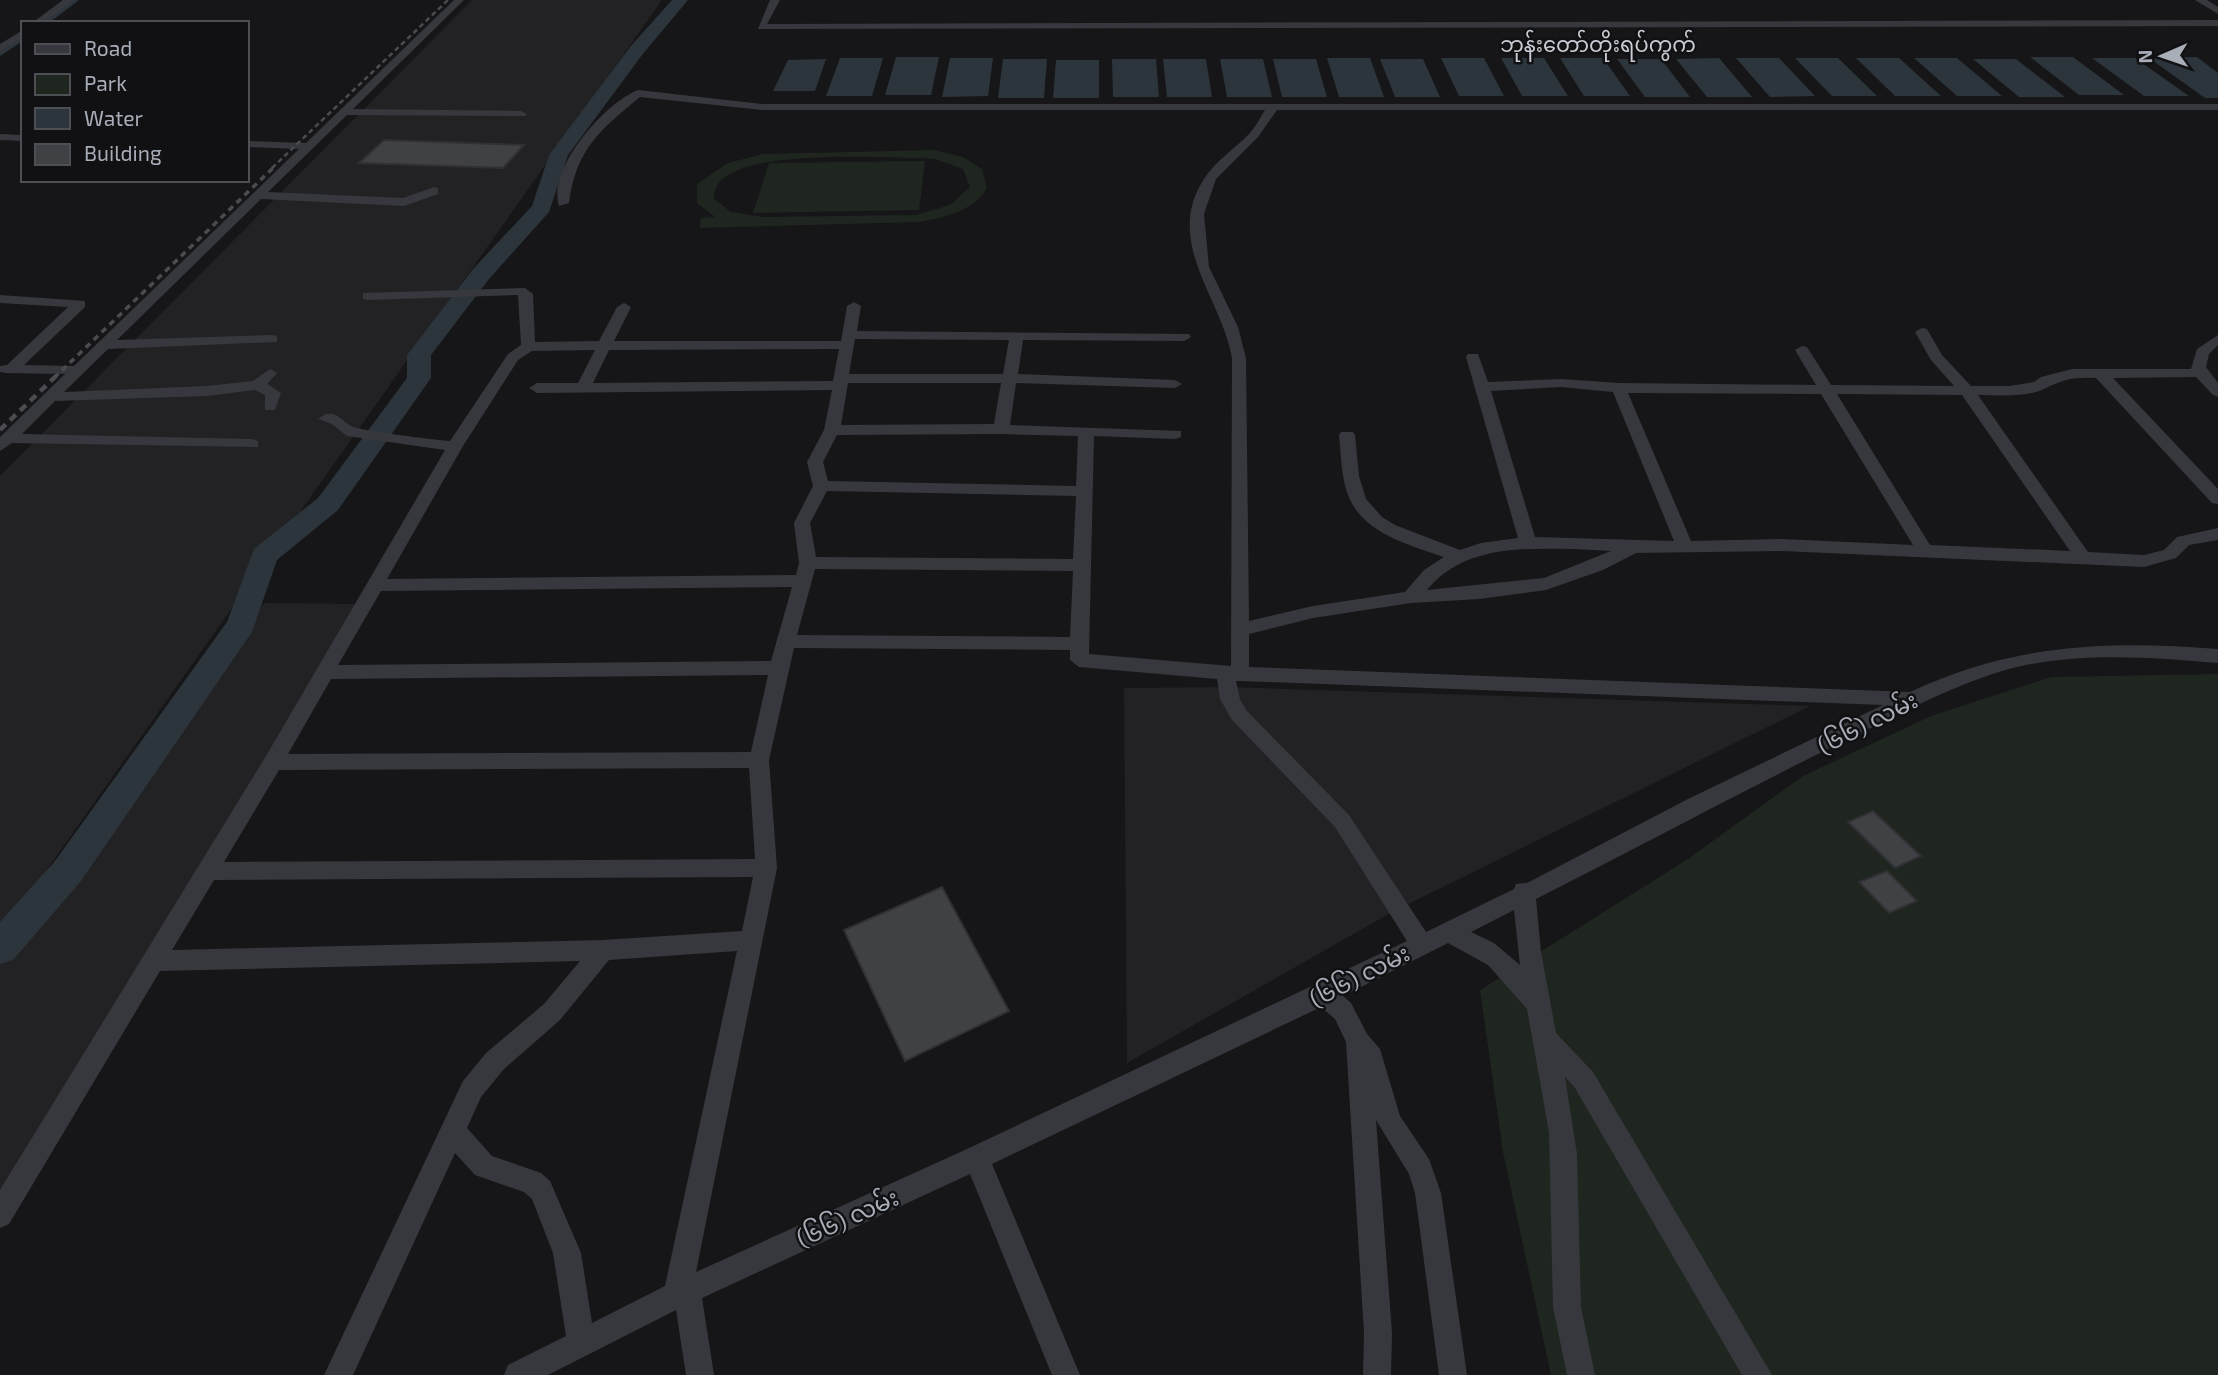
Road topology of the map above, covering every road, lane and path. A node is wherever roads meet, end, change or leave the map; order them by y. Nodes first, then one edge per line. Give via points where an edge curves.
1 (69, 0) edge
2 (459, 0) edge
3 (775, 0) edge
4 (2200, 0) edge
5 (2218, 11) edge
6 (40, 21) edge
7 (2218, 23) edge
8 (21, 34) edge
9 (0, 50) edge
10 (2218, 107) edge
11 (1273, 108) junction
12 (343, 112) junction
13 (521, 114) dead end
14 (0, 137) edge
15 (21, 138) edge
16 (248, 144) edge
17 (306, 146) junction
18 (434, 191) dead end
19 (256, 195) junction
20 (563, 203) dead end
21 (368, 296) dead end
22 (0, 299) edge
23 (854, 306) dead end
24 (624, 307) dead end
25 (1923, 332) dead end
26 (1017, 335) junction
27 (1184, 337) dead end
28 (272, 339) dead end
29 (2218, 339) edge
30 (848, 340) junction
31 (103, 345) junction
32 (602, 346) junction
33 (528, 347) junction
34 (1802, 350) dead end
35 (1473, 356) dead end
36 (5, 369) edge
37 (78, 370) junction
38 (2199, 372) junction
39 (270, 373) dead end
40 (2100, 373) junction
41 (1009, 378) junction
42 (840, 382) junction
43 (1175, 384) dead end
44 (257, 385) junction
45 (1482, 387) junction
46 (537, 388) dead end
47 (583, 388) junction
48 (1619, 388) junction
49 (1828, 391) junction
50 (1967, 391) junction
51 (2218, 392) edge
52 (51, 397) junction
53 (270, 407) dead end
54 (326, 419) dead end
55 (1001, 429) junction
56 (832, 430) junction
57 (1086, 432) junction
58 (1175, 434) dead end
59 (1347, 435) dead end
60 (4, 442) edge
61 (252, 444) dead end
62 (455, 446) junction
63 (821, 486) junction
64 (1084, 491) junction
65 (2218, 499) edge
66 (2218, 534) edge
67 (1528, 542) junction
68 (1685, 546) junction
69 (1633, 547) junction
70 (1924, 550) junction
71 (1460, 556) junction
72 (2083, 557) junction
73 (1084, 565) junction
74 (806, 572) junction
75 (375, 585) junction
76 (1411, 597) junction
77 (1238, 630) junction
78 (788, 641) junction
79 (1080, 644) junction
80 (2218, 656) edge
81 (779, 668) junction
82 (325, 672) junction
83 (1232, 673) junction
84 (1910, 699) junction
85 (759, 760) junction
86 (273, 762) junction
87 (766, 868) junction
88 (207, 871) junction
89 (1524, 891) junction
90 (1446, 932) junction
91 (752, 940) junction
92 (1421, 943) junction
93 (603, 950) junction
94 (152, 961) junction
95 (1324, 994) junction
96 (1536, 1007) junction
97 (1544, 1037) junction
98 (1358, 1041) junction
99 (451, 1130) junction
100 (976, 1158) junction
101 (0, 1215) edge
102 (682, 1292) junction
103 (581, 1344) junction
104 (338, 1375) edge
105 (518, 1375) edge
106 (700, 1375) edge
107 (1066, 1375) edge
108 (1377, 1375) edge
109 (1453, 1375) edge
110 (1581, 1375) edge
111 (1758, 1375) edge

1 - 6 street
2 - 12 street
3 - 7 street via 761,27
4 - 5 street
8 - 9 street
10 - 11 street
11 - 20 street via 762,107 642,92 620,105 579,149 567,174
11 - 77 street via 1252,138 1226,158 1207,182 1197,212 1199,259 1232,323 1239,358
12 - 13 street
12 - 17 street
14 - 15 street
16 - 17 street
17 - 19 street
18 - 19 street via 404,202
19 - 31 street
21 - 33 street via 520,291 525,296
22 - 36 street via 80,304
23 - 30 street
24 - 32 street
25 - 50 street via 1936,356
26 - 27 street
26 - 30 street
26 - 41 street
28 - 31 street
29 - 38 street via 2198,359
30 - 32 street
30 - 42 street
31 - 37 street
32 - 33 street
32 - 47 street
33 - 62 street via 513,357
34 - 49 street
35 - 45 street
36 - 37 street
37 - 52 street
38 - 40 street
38 - 51 street
39 - 44 street
40 - 50 street via 2057,376 2039,386 2010,391
40 - 65 street
41 - 42 street
41 - 43 street
41 - 55 street
42 - 47 street
42 - 56 street
44 - 52 street via 193,393
44 - 53 street via 273,393
45 - 48 street via 1535,383
45 - 67 street
46 - 47 street
48 - 49 street
48 - 68 street
49 - 50 street
49 - 70 street
50 - 72 street
52 - 60 street
54 - 62 street via 337,420 343,430
55 - 56 street
55 - 57 street
56 - 63 street via 815,462
57 - 58 street
57 - 64 street
59 - 71 street via 1357,498 1376,522
60 - 61 street
62 - 75 street
63 - 64 street
63 - 74 street via 802,523
64 - 73 street
66 - 72 street via 2183,541 2170,554 2144,561
67 - 69 street
67 - 71 street
68 - 69 street
68 - 70 street
69 - 76 street via 1546,584
70 - 72 street
71 - 76 street via 1422,579
73 - 74 street
73 - 79 street
74 - 75 street
74 - 78 street
75 - 82 street
76 - 77 street via 1313,612
77 - 83 street
78 - 79 street
78 - 81 street
79 - 83 street via 1079,660
80 - 84 street, (၆၆) လမ်း via 2104,650 2034,658 1982,669
81 - 82 street
81 - 85 street
82 - 86 street
83 - 84 street
83 - 92 street via 1230,699 1239,715 1342,821
84 - 89 street, (၆၆) လမ်း
85 - 86 street
85 - 87 street
86 - 88 street
87 - 88 street
87 - 91 street
88 - 94 street
89 - 90 street, (၆၆) လမ်း
89 - 96 street
90 - 92 street, (၆၆) လမ်း
90 - 96 street via 1497,956
91 - 93 street
91 - 102 street
92 - 95 street, (၆၆) လမ်း
93 - 94 street
93 - 99 street via 552,1012 481,1075
94 - 101 street
95 - 98 street via 1343,1011
95 - 100 street, (၆၆) လမ်း
96 - 97 street
97 - 110 street via 1562,1136 1567,1309
97 - 111 street via 1584,1080
98 - 108 street
98 - 109 street via 1371,1058 1389,1121 1420,1168 1428,1193
99 - 103 street via 484,1166 541,1189 567,1252
99 - 104 street
100 - 102 street, (၆၆) လမ်း
100 - 107 street
102 - 103 street, (၆၆) လမ်း
102 - 106 street
103 - 105 street, (၆၆) လမ်း

